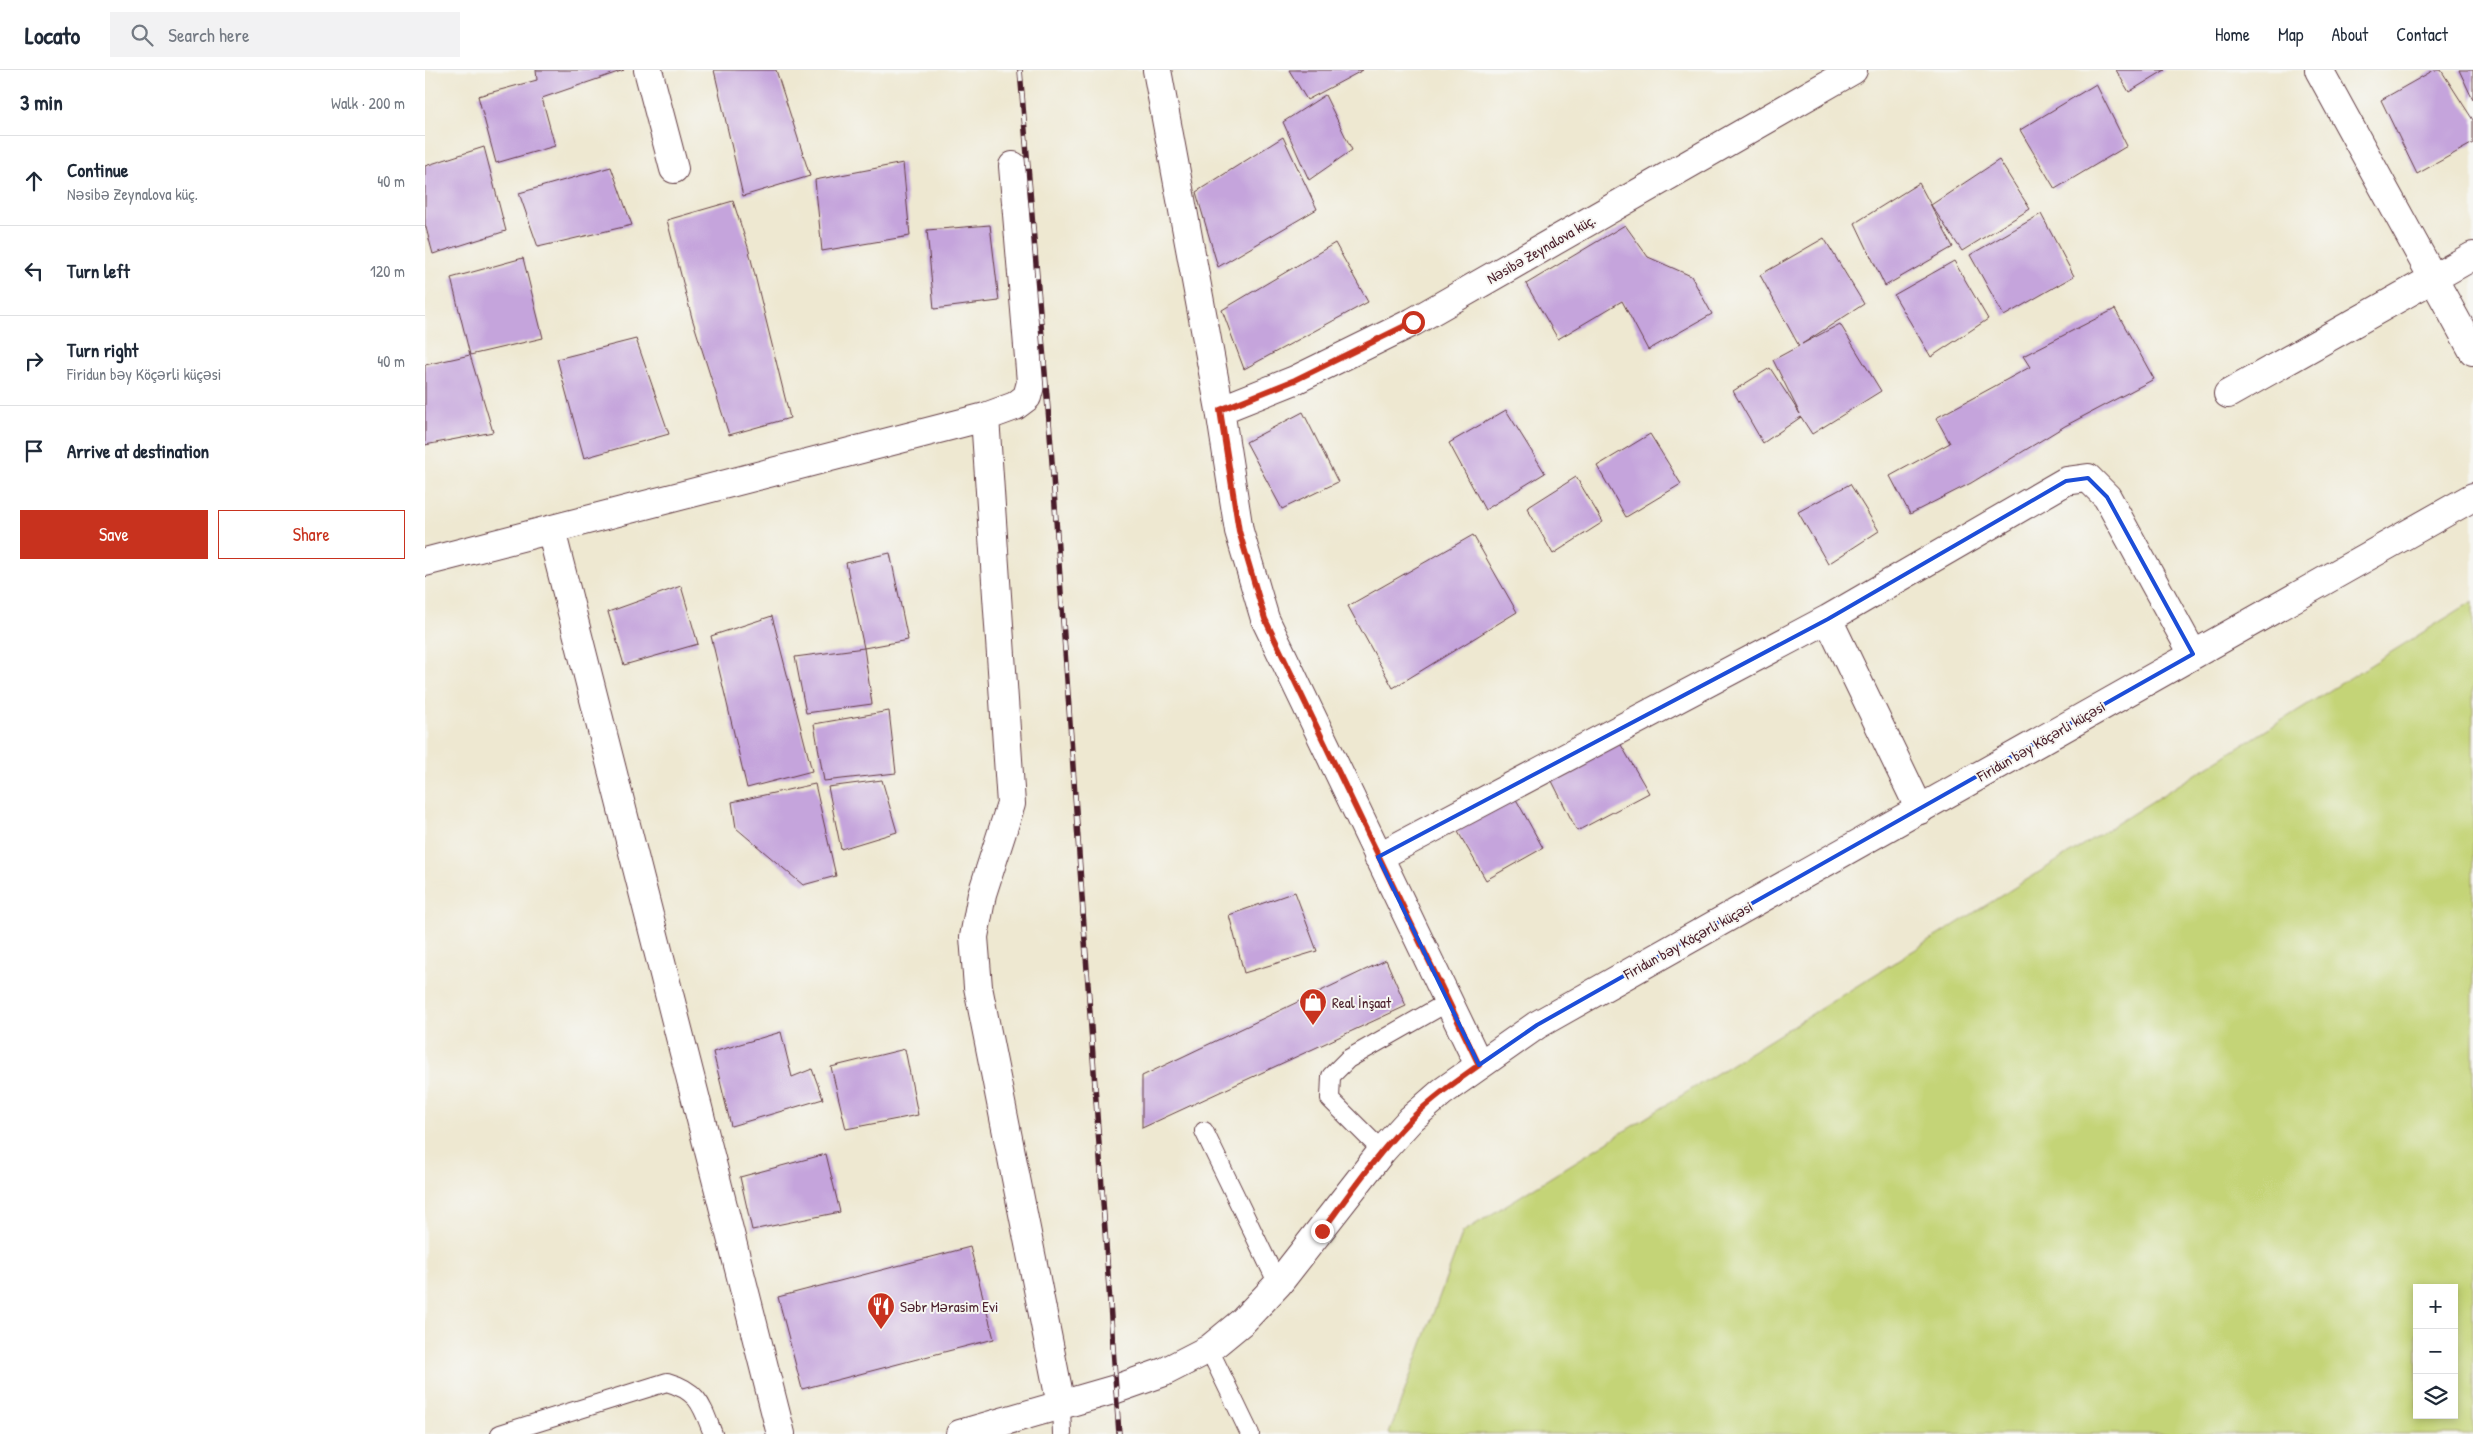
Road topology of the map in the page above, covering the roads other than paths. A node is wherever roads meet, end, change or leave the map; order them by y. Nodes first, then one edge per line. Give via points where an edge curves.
1 (647, 70) edge
2 (1157, 70) edge
3 (1853, 70) edge
4 (2319, 70) edge
5 (1013, 166) dead end
6 (673, 169) dead end
7 (2473, 256) edge
8 (2433, 277) junction
9 (2473, 350) edge
10 (2228, 394) dead end
11 (1220, 410) junction
12 (985, 417) junction
13 (2473, 497) edge
14 (551, 530) junction
15 (425, 562) edge
16 (1828, 619) junction
17 (2193, 654) junction
18 (1920, 810) junction
19 (1378, 857) junction
20 (1448, 1002) junction
21 (1479, 1065) junction
22 (1203, 1131) dead end
23 (1382, 1151) junction
24 (1278, 1284) junction
25 (1209, 1350) junction
26 (1061, 1405) junction
27 (500, 1434) edge
28 (713, 1434) edge
29 (781, 1434) edge
30 (960, 1434) edge
31 (1062, 1434) edge
32 (1250, 1434) edge

1 - 6 street
2 - 11 street
3 - 11 street, Nəsibə Zeynalova küç. via 1413,322 1295,380
4 - 8 street
5 - 12 street via 1031,382 1027,397 1015,406
7 - 8 street
8 - 9 street
8 - 10 street
11 - 19 street via 1239,531 1265,619
12 - 14 street
12 - 26 street via 1011,804 982,894 974,937 978,987
13 - 17 street, Firidun bəy Köçərli küçəsi
14 - 15 street
14 - 29 street
16 - 17 street via 2066,481 2088,478 2107,497
16 - 18 street
16 - 19 street
17 - 18 street, Firidun bəy Köçərli küçəsi
18 - 21 street, Firidun bəy Köçərli küçəsi via 1537,1025
19 - 20 street
20 - 21 street
20 - 23 lane via 1347,1059 1331,1076 1330,1099
21 - 23 street, Firidun bəy Köçərli küçəsi via 1411,1119
22 - 24 lane
23 - 24 street, Firidun bəy Köçərli küçəsi
24 - 25 street, Firidun bəy Köçərli küçəsi via 1243,1321
25 - 26 street, Firidun bəy Köçərli küçəsi via 1164,1372
25 - 32 lane
26 - 30 street, Firidun bəy Köçərli küçəsi
26 - 31 lane
27 - 28 lane via 667,1382 685,1387 700,1402

